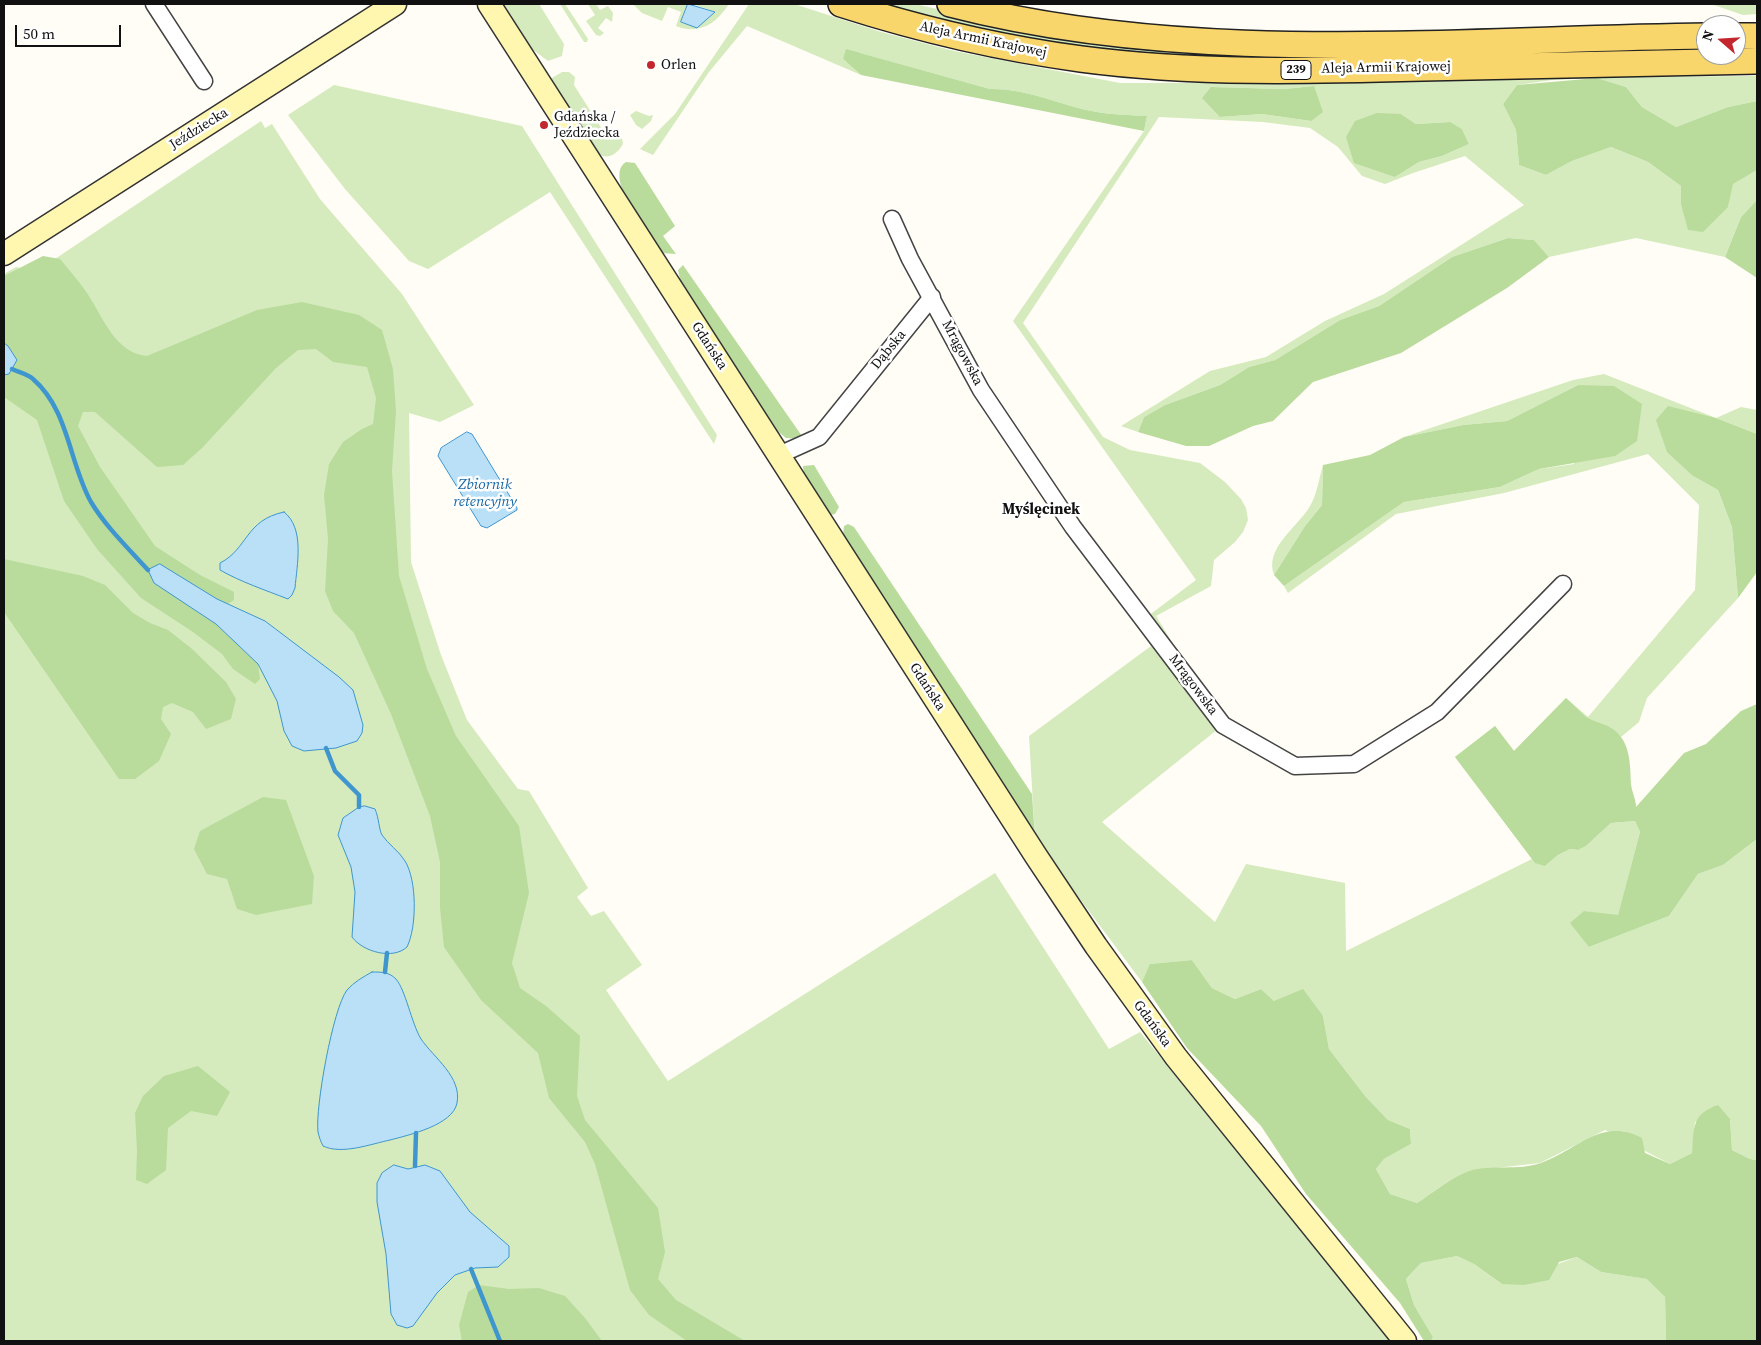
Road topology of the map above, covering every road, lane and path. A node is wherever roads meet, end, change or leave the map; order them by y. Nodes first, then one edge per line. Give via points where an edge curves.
1 (154, 4) edge
2 (396, 4) edge
3 (489, 4) edge
4 (842, 4) edge
5 (950, 4) edge
6 (1696, 36) edge
7 (1757, 61) edge
8 (204, 81) dead end
9 (892, 218) dead end
10 (4, 254) edge
11 (932, 297) junction
12 (779, 455) junction
13 (1563, 584) dead end
14 (1405, 1341) edge

1 - 8 street
2 - 10 main road, Jeździecka
3 - 12 main road, Gdańska
4 - 7 main road, Aleja Armii Krajowej / 239 via 903,23 1000,46 1080,59 1157,66 1330,70
5 - 6 main road, Aleja Armii Krajowej / 239 via 1124,35 1208,41 1353,43
9 - 11 street
11 - 12 street, Dąbska via 819,437
11 - 13 street, Mrągowska via 981,390 1073,527 1223,725 1296,766 1354,764 1436,712
12 - 14 main road, Gdańska via 1096,946 1176,1057

